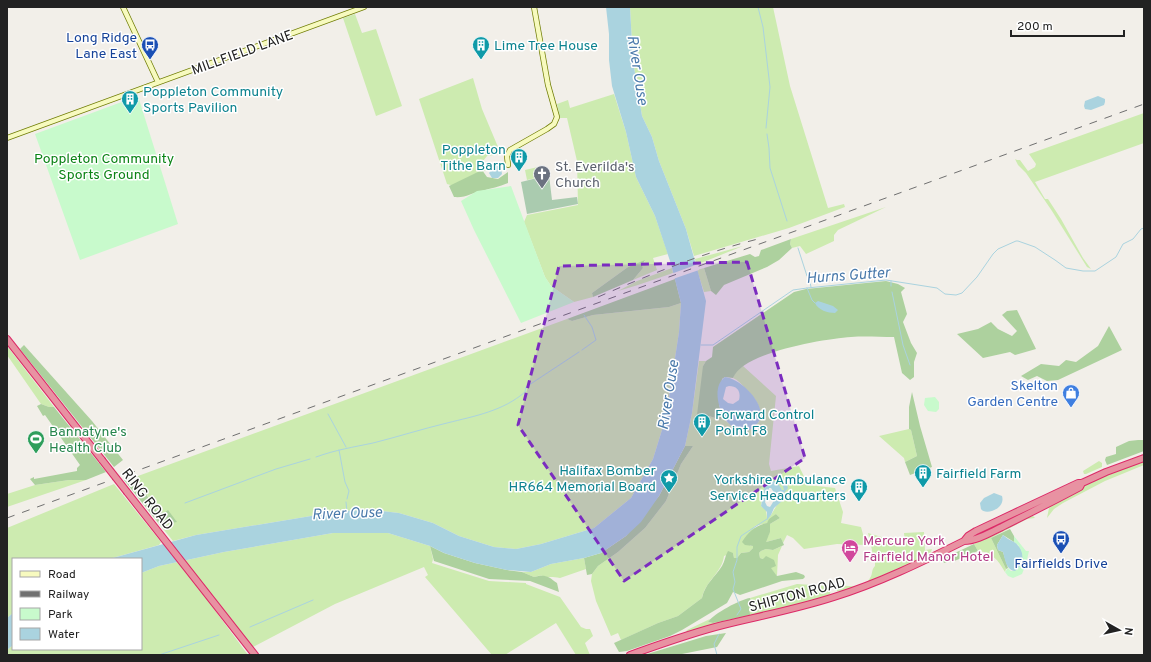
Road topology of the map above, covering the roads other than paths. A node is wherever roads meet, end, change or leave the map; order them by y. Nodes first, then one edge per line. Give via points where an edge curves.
1 (123, 7) edge
2 (364, 7) edge
3 (534, 7) edge
4 (158, 82) junction
5 (7, 138) edge
6 (508, 165) dead end
7 (7, 339) edge
8 (1144, 458) edge
9 (1082, 483) junction
10 (964, 541) junction
11 (255, 655) edge
12 (630, 655) edge

1 - 4 street
2 - 4 street, MILLFIELD LANE
3 - 6 street via 548,85 557,117 547,130 510,150 507,156
4 - 5 street, MILLFIELD LANE
7 - 11 highway, RING ROAD, bridge
8 - 9 highway
9 - 10 highway, SHIPTON ROAD via 1030,504 976,531
9 - 10 highway, SHIPTON ROAD via 1040,508 984,536
10 - 12 highway, SHIPTON ROAD via 913,566 835,597 673,639

